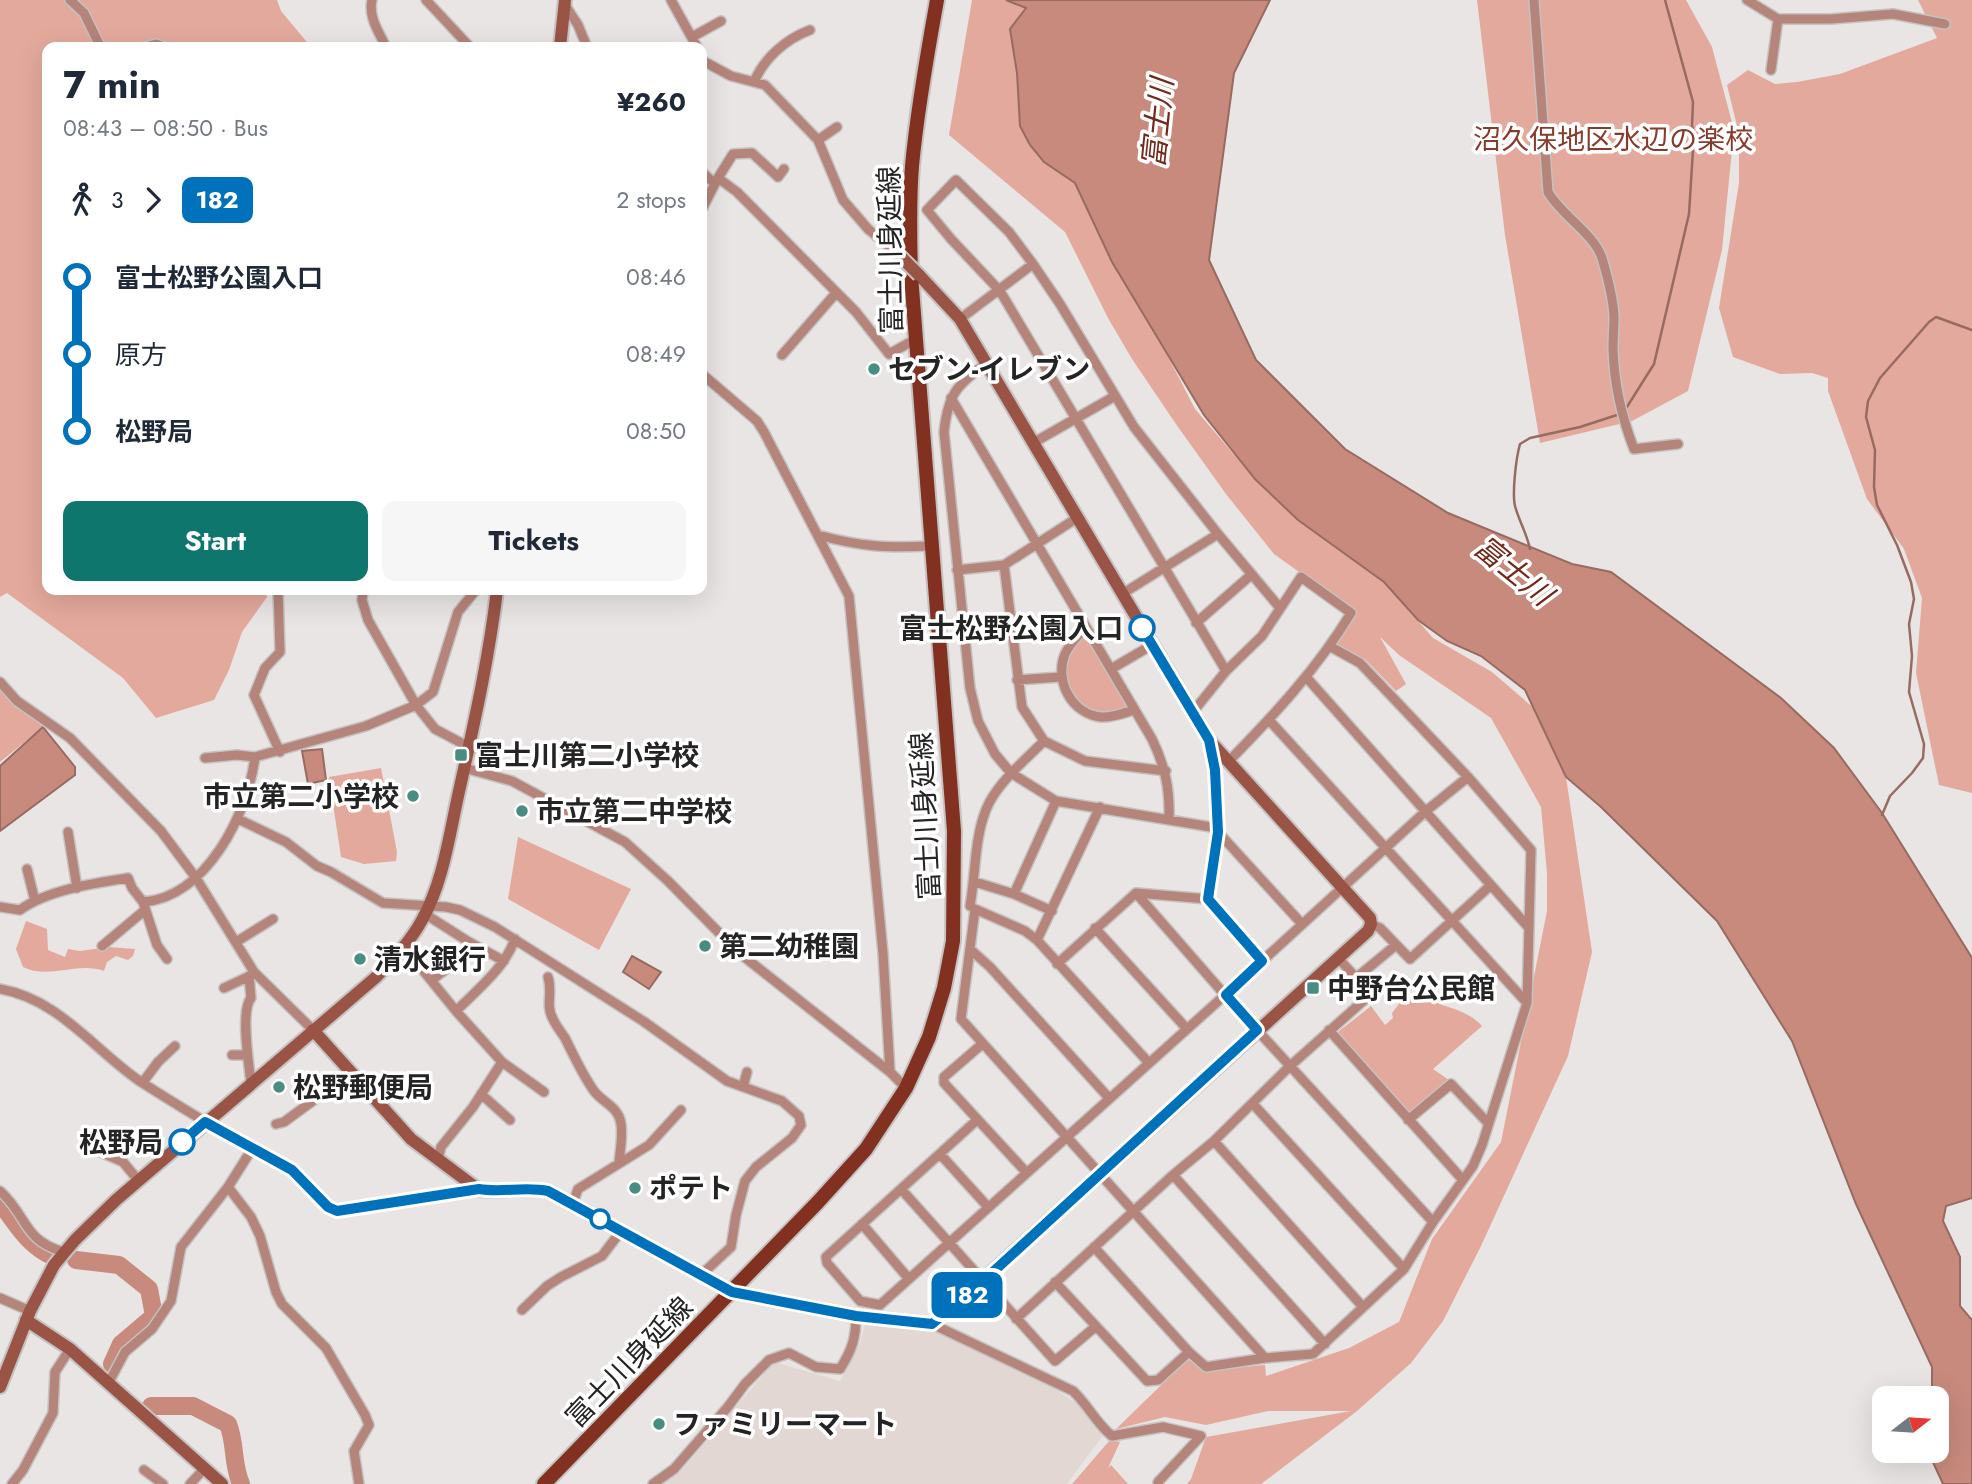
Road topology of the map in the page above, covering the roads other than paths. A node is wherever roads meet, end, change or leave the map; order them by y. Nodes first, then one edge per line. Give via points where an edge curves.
1 (70, 0) edge
2 (372, 0) edge
3 (426, 0) edge
4 (671, 0) edge
5 (937, 0) edge
6 (1534, 0) edge
7 (1747, 0) edge
8 (565, 2) edge
9 (1779, 19) junction
10 (721, 21) dead end
11 (1945, 24) dead end
12 (810, 30) dead end
13 (692, 37) junction
14 (98, 42) edge
15 (384, 42) edge
16 (465, 42) edge
17 (561, 42) edge
18 (585, 42) edge
19 (694, 42) edge
20 (707, 62) edge
21 (1771, 70) dead end
22 (754, 82) junction
23 (837, 127) dead end
24 (818, 140) junction
25 (784, 169) dead end
26 (707, 175) edge
27 (716, 181) junction
28 (707, 199) edge
29 (896, 252) joint
30 (1033, 264) junction
31 (1000, 291) junction
32 (836, 293) junction
33 (960, 319) junction
34 (916, 339) junction
35 (782, 355) dead end
36 (986, 364) junction
37 (707, 378) edge
38 (1115, 396) junction
39 (950, 398) junction
40 (1076, 419) junction
41 (1033, 443) junction
42 (1678, 444) dead end
43 (1077, 518) junction
44 (1218, 534) junction
45 (818, 535) junction
46 (1037, 543) junction
47 (931, 546) junction
48 (1004, 565) junction
49 (1164, 568) junction
50 (957, 570) junction
51 (1251, 575) junction
52 (1122, 594) junction
53 (278, 595) edge
54 (362, 595) edge
55 (472, 595) edge
56 (496, 595) edge
57 (1280, 608) junction
58 (1196, 623) junction
59 (1086, 628) junction
60 (1152, 645) junction
61 (1331, 647) junction
62 (1111, 669) junction
63 (1226, 671) junction
64 (1061, 677) junction
65 (1307, 678) junction
66 (1017, 680) junction
67 (0, 682) edge
68 (415, 705) junction
69 (1134, 710) junction
70 (1192, 713) junction
71 (1269, 720) junction
72 (1209, 740) junction
73 (1044, 741) junction
74 (469, 747) junction
75 (280, 752) junction
76 (255, 757) junction
77 (205, 758) dead end
78 (1229, 761) junction
79 (464, 768) junction
80 (1166, 771) junction
81 (1011, 773) junction
82 (1468, 777) junction
83 (1056, 801) junction
84 (1100, 807) junction
85 (1426, 811) junction
86 (1169, 819) junction
87 (237, 820) junction
88 (1217, 830) junction
89 (68, 832) dead end
90 (1386, 848) junction
91 (26, 869) dead end
92 (196, 878) junction
93 (975, 882) junction
94 (1491, 885) junction
95 (1343, 887) junction
96 (77, 888) junction
97 (1136, 893) junction
98 (1014, 894) junction
99 (1208, 899) junction
100 (35, 901) junction
101 (144, 906) junction
102 (970, 906) dead end
103 (0, 907) edge
104 (427, 910) junction
105 (1052, 911) junction
106 (273, 919) dead end
107 (1451, 922) junction
108 (1302, 923) junction
109 (1371, 925) junction
110 (1096, 928) junction
111 (1529, 928) junction
112 (515, 939) junction
113 (1037, 940) junction
114 (236, 942) junction
115 (1396, 945) junction
116 (102, 946) dead end
117 (404, 947) junction
118 (971, 950) junction
119 (1338, 958) junction
120 (167, 959) dead end
121 (504, 961) junction
122 (1262, 961) junction
123 (1057, 964) junction
124 (445, 970) dead end
125 (252, 975) junction
126 (548, 977) dead end
127 (1356, 978) junction
128 (432, 980) junction
129 (224, 988) dead end
130 (0, 989) edge
131 (1226, 995) junction
132 (1527, 1003) junction
133 (456, 1011) junction
134 (1187, 1029) junction
135 (1257, 1030) junction
136 (1329, 1030) junction
137 (313, 1031) junction
138 (175, 1045) dead end
139 (981, 1045) junction
140 (232, 1055) dead end
141 (247, 1055) junction
142 (502, 1062) junction
143 (1149, 1063) junction
144 (1290, 1066) junction
145 (747, 1072) dead end
146 (890, 1072) junction
147 (351, 1073) junction
148 (143, 1082) junction
149 (251, 1083) junction
150 (397, 1083) dead end
151 (743, 1087) junction
152 (906, 1087) junction
153 (544, 1092) dead end
154 (481, 1094) junction
155 (1109, 1098) junction
156 (377, 1101) junction
157 (1253, 1104) junction
158 (681, 1111) dead end
159 (510, 1120) dead end
160 (977, 1120) junction
161 (1408, 1120) junction
162 (205, 1122) junction
163 (1488, 1123) junction
164 (276, 1125) dead end
165 (1067, 1136) junction
166 (1214, 1141) junction
167 (252, 1149) junction
168 (98, 1151) dead end
169 (940, 1154) junction
170 (438, 1160) junction
171 (619, 1163) junction
172 (1026, 1172) junction
173 (1100, 1174) junction
174 (1172, 1175) junction
175 (138, 1180) junction
176 (1462, 1180) junction
177 (228, 1187) junction
178 (479, 1189) junction
179 (901, 1189) junction
180 (0, 1191) edge
181 (573, 1203) junction
182 (988, 1207) junction
183 (1133, 1212) junction
184 (1433, 1222) junction
185 (862, 1224) junction
186 (621, 1231) junction
187 (949, 1243) junction
188 (1094, 1247) junction
189 (64, 1252) junction
190 (1404, 1269) junction
191 (700, 1276) junction
192 (909, 1279) junction
193 (982, 1282) junction
194 (1055, 1282) junction
195 (732, 1292) junction
196 (0, 1298) edge
197 (1363, 1307) junction
198 (522, 1310) dead end
199 (28, 1315) junction
200 (856, 1316) junction
201 (1016, 1319) junction
202 (932, 1324) junction
203 (1095, 1327) junction
204 (1325, 1344) junction
205 (70, 1349) junction
206 (1189, 1352) junction
207 (1265, 1358) junction
208 (109, 1382) junction
209 (0, 1387) edge
210 (204, 1469) junction
211 (144, 1470) dead end
212 (1158, 1482) edge
213 (12, 1484) edge
214 (163, 1484) edge
215 (190, 1484) edge
216 (222, 1484) edge
217 (359, 1484) edge
218 (544, 1484) edge
219 (653, 1484) edge

1 - 14 street via 84,13
2 - 15 street via 373,21
3 - 16 street
4 - 13 street
5 - 34 main road, 富士川身延線 via 912,168 911,275
6 - 42 street via 1548,192 1602,258 1614,313 1613,351 1620,398 1634,449
7 - 9 street
8 - 17 street
8 - 18 street
9 - 11 street via 1893,14
9 - 21 street
10 - 13 street
12 - 22 street via 770,56
13 - 19 street
20 - 22 street
22 - 24 street via 765,85
23 - 24 street
24 - 29 street via 843,200
25 - 27 street via 778,177 752,153 738,153
26 - 27 street
27 - 28 street
27 - 32 street via 737,192
29 - 33 street, bridge
30 - 31 street
30 - 31 street via 1009,232 956,180 927,210
30 - 38 street
31 - 33 street
31 - 40 street
32 - 34 street via 888,354
32 - 35 street
33 - 36 street
34 - 47 main road, 富士川身延線
36 - 39 street via 962,381
36 - 41 street
37 - 45 street via 757,421
38 - 40 street
38 - 44 street
39 - 46 street
39 - 50 street via 944,432
40 - 41 street
40 - 49 street
41 - 43 street
43 - 46 street
43 - 52 street
44 - 49 street
44 - 51 street
45 - 47 street via 880,548
45 - 146 street via 849,596 884,953
46 - 48 street
46 - 59 street
47 - 152 main road, 富士川身延線 via 954,831 953,941 929,1037
48 - 50 street
48 - 66 street
49 - 52 street
49 - 58 street
50 - 81 street via 978,721
51 - 57 street
51 - 58 street
52 - 60 street
53 - 75 street via 281,652 265,668 254,695
54 - 68 street via 368,620
55 - 68 street via 457,612 433,692
56 - 74 street
57 - 61 street via 1301,578 1351,613
57 - 63 street via 1262,636
58 - 63 street
59 - 62 street
59 - 64 street via 1064,657
60 - 62 street
60 - 70 street
61 - 65 street
61 - 82 street via 1360,663
62 - 69 street
63 - 70 street
64 - 66 street
64 - 69 street via 1069,697 1082,710 1102,717
65 - 71 street
65 - 85 street
66 - 73 street via 1021,707
67 - 92 street via 99,766 161,831
68 - 74 street via 435,729
68 - 75 street via 366,726
69 - 80 street
70 - 72 street
71 - 78 street
71 - 90 street
72 - 78 street
72 - 88 street
73 - 80 street via 1085,761
73 - 81 street
74 - 79 street
75 - 76 street
76 - 77 street
76 - 87 street
78 - 95 street
79 - 104 street via 439,880
79 - 146 street via 512,781 625,842 738,951
80 - 86 street
81 - 83 street
81 - 93 street via 989,803 979,834
82 - 85 street
82 - 111 street via 1531,850
83 - 84 street
83 - 98 street
84 - 86 street
84 - 105 street
85 - 90 street
85 - 94 street
86 - 88 street
87 - 92 street via 229,838
87 - 104 street via 286,842 317,866 383,903
88 - 99 street
88 - 108 street
89 - 96 street
90 - 95 street
90 - 107 street
91 - 100 street
92 - 101 street
92 - 114 street
93 - 98 street
93 - 102 street
94 - 107 street
94 - 111 street
95 - 108 street
95 - 109 street
96 - 100 street
96 - 101 street via 128,878
97 - 99 street
97 - 110 street
97 - 131 street
98 - 105 street
99 - 122 street
100 - 103 street via 20,910
101 - 116 street
101 - 120 street via 157,945
104 - 112 street via 460,910
104 - 117 street
104 - 121 street
105 - 113 street
106 - 114 street
107 - 115 street via 1409,959
107 - 132 street
108 - 122 street
109 - 115 street
109 - 119 street
110 - 123 street
110 - 134 street
111 - 132 street
112 - 121 street
112 - 151 street via 727,1081
113 - 118 street via 975,909
113 - 123 street
114 - 125 street
115 - 127 street
117 - 128 street
117 - 137 street
118 - 139 street via 961,1019
118 - 155 street
119 - 127 street
119 - 135 street
121 - 133 street
122 - 131 street
123 - 143 street
124 - 128 street
125 - 129 street
125 - 137 street
125 - 141 street
126 - 171 street via 552,1018 596,1094 617,1113 621,1124
127 - 136 street via 1371,995
128 - 133 street
130 - 148 street via 40,1001
131 - 134 street
131 - 135 street
132 - 163 street
133 - 142 street
134 - 143 street
135 - 144 street
135 - 173 street
136 - 144 street
136 - 161 street
137 - 147 street
137 - 149 street
138 - 148 street
139 - 160 street via 944,1077 944,1083
139 - 165 street
140 - 141 street
141 - 149 street
142 - 153 street
142 - 154 street
143 - 155 street
144 - 157 street
144 - 184 street
145 - 151 street
146 - 152 street
147 - 156 street
147 - 164 street
148 - 162 street
149 - 162 street
150 - 156 street
151 - 191 street via 782,1101 799,1116 801,1125 745,1181 731,1247
152 - 195 main road, 富士川身延線 via 866,1149
154 - 159 street
154 - 170 street via 441,1147
155 - 165 street
156 - 170 street via 411,1139
157 - 166 street
157 - 190 street
158 - 171 street via 649,1145
160 - 169 street
160 - 172 street
161 - 163 street via 1451,1084
161 - 176 street
162 - 167 street
162 - 175 street
163 - 176 street via 1473,1166
165 - 172 street
165 - 173 street
166 - 174 street
166 - 197 street
167 - 177 street
167 - 178 street via 292,1170 337,1211
168 - 175 street via 123,1162
169 - 179 street
169 - 182 street
170 - 178 street
171 - 181 street via 578,1189
172 - 182 street
173 - 183 street
173 - 193 street
174 - 183 street
174 - 204 street
175 - 189 street
176 - 184 street
177 - 208 street via 181,1247 171,1301 152,1329 125,1352
177 - 217 street via 260,1236 282,1304 326,1348 365,1415 369,1425 354,1451
178 - 181 street via 533,1188
179 - 185 street
179 - 187 street
180 - 189 street via 29,1231 47,1247
181 - 186 street
182 - 187 street
183 - 188 street
183 - 207 street
184 - 190 street
185 - 192 street
185 - 192 street via 826,1257 827,1263 860,1301 880,1305
186 - 191 street
186 - 198 street via 602,1256 547,1286
187 - 192 street
187 - 193 street
188 - 194 street
188 - 206 street
189 - 199 street
190 - 197 street
191 - 195 street
193 - 201 street
193 - 202 street
194 - 201 street
194 - 203 street
195 - 200 street
195 - 218 main road, 富士川身延線
196 - 199 street
197 - 204 street
199 - 205 street
199 - 209 street
200 - 202 street
200 - 219 street via 853,1349 840,1368 816,1367 789,1353 768,1360 674,1469
201 - 203 street via 1055,1361
202 - 212 street via 1073,1391 1112,1436 1163,1427 1201,1436
203 - 206 street via 1147,1381 1158,1380
204 - 207 street via 1313,1354
205 - 208 street
205 - 213 street via 55,1372 52,1413
206 - 207 street via 1206,1367
208 - 210 street
210 - 215 street
210 - 216 street
211 - 214 street

